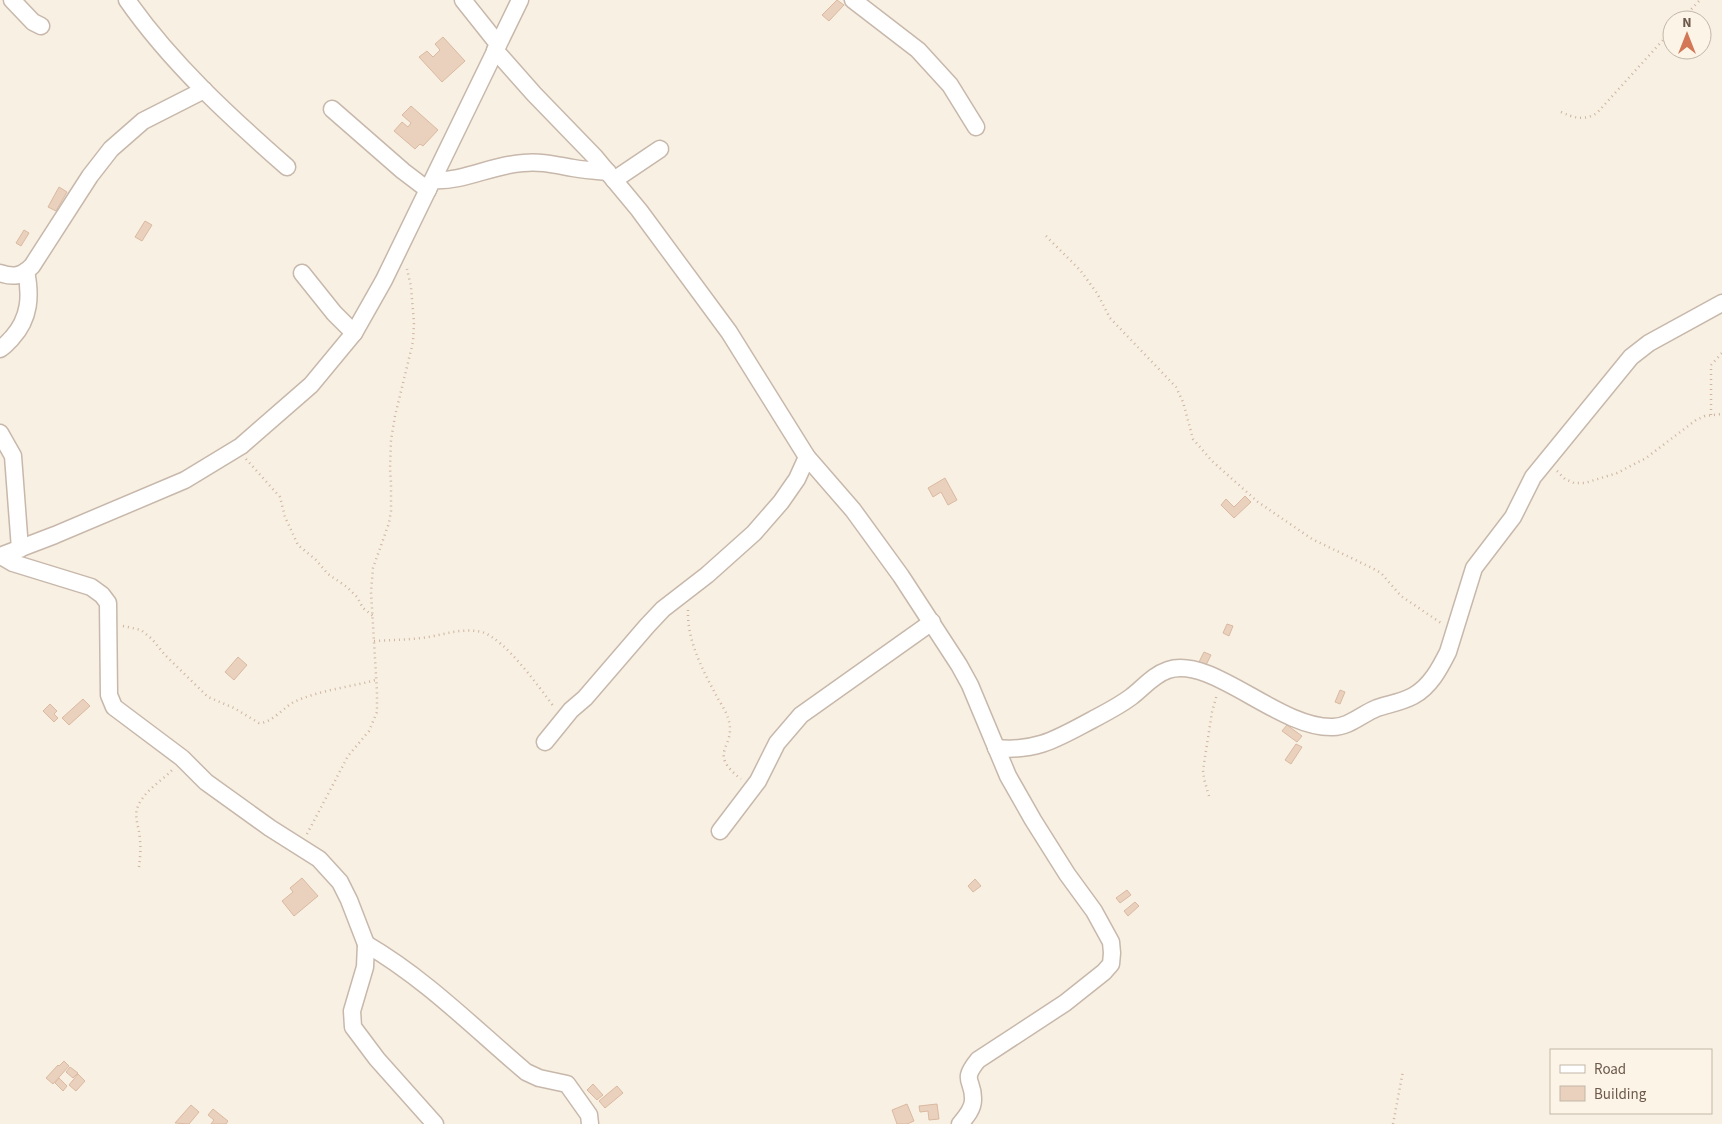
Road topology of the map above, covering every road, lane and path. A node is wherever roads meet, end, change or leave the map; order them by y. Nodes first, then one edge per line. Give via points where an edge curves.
1 (12, 0) edge
2 (127, 0) edge
3 (462, 0) edge
4 (520, 0) edge
5 (854, 0) edge
6 (1700, 0) edge
7 (1690, 10) edge
8 (40, 26) dead end
9 (1662, 41) edge
10 (497, 47) junction
11 (204, 90) junction
12 (332, 109) dead end
13 (1560, 112) dead end
14 (976, 127) dead end
15 (660, 149) dead end
16 (287, 167) dead end
17 (611, 176) junction
18 (430, 185) junction
19 (1046, 236) dead end
20 (395, 258) junction
21 (26, 271) junction
22 (0, 273) edge
23 (302, 273) dead end
24 (1722, 303) edge
25 (354, 333) junction
26 (0, 349) edge
27 (1722, 353) edge
28 (1722, 414) edge
29 (1711, 415) junction
30 (0, 433) edge
31 (237, 449) junction
32 (807, 457) junction
33 (1549, 460) junction
34 (20, 549) junction
35 (0, 556) edge
36 (687, 591) junction
37 (373, 616) junction
38 (108, 621) junction
39 (932, 622) junction
40 (1454, 633) junction
41 (374, 641) junction
42 (376, 680) junction
43 (1219, 680) junction
44 (564, 720) junction
45 (545, 742) dead end
46 (996, 748) junction
47 (182, 758) junction
48 (752, 788) junction
49 (1210, 796) dead end
50 (720, 831) dead end
51 (301, 847) junction
52 (139, 867) dead end
53 (366, 944) junction
54 (1403, 1071) dead end
55 (435, 1124) edge
56 (590, 1124) edge
57 (960, 1124) edge
58 (1393, 1124) edge

1 - 8 street
2 - 11 street via 156,38
3 - 10 street
4 - 10 street
5 - 14 street via 918,50 950,85
6 - 7 path
9 - 13 path via 1597,113 1577,118
10 - 17 street
10 - 18 street
11 - 16 street
11 - 21 street via 142,121 111,149
12 - 18 street via 404,171
15 - 17 street
17 - 18 street via 549,163 524,163 497,166
17 - 32 street via 729,332
18 - 20 street
19 - 40 path via 1080,270 1110,318 1176,387 1193,439 1212,461 1258,502 1312,539 1381,573 1401,596
20 - 25 street
20 - 37 path via 409,273 414,324 412,350 393,428 389,523 373,568
21 - 22 street via 16,276
21 - 26 street via 29,300 25,318
23 - 25 street
24 - 33 street via 1649,343 1631,357
25 - 31 street via 311,385
27 - 29 path via 1710,366
28 - 29 path
29 - 33 path via 1696,420 1646,458 1609,476 1574,483 1565,479
30 - 34 street via 13,456
31 - 34 street via 185,480
31 - 37 path via 280,497 288,526 298,545 352,592 362,608
32 - 36 street via 798,479 754,533
32 - 39 street via 853,510
33 - 40 street via 1529,483 1508,524 1474,568
34 - 35 street
35 - 38 street via 91,587 108,603
36 - 44 street via 663,609
36 - 48 path via 690,639 730,725 723,754 725,764
37 - 41 path
38 - 42 path via 146,634 208,697 259,723 297,701
38 - 47 street via 109,695 114,707
39 - 46 street via 970,685
39 - 48 street via 800,715 777,743
40 - 43 street via 1444,660 1428,684 1414,696 1377,708 1344,725 1302,723
41 - 42 path
41 - 44 path via 419,638 453,631 482,632 497,640 513,657
42 - 51 path via 377,712 373,725 348,756
43 - 46 street via 1188,668 1168,670 1131,698 1060,737 1027,749
43 - 49 path via 1203,770
44 - 45 street
46 - 57 street via 1033,820 1102,924 1111,942 1111,964 1065,1003 978,1060 968,1076 973,1093 972,1105
47 - 51 street via 206,782
47 - 52 path via 136,808 140,830
48 - 50 street
51 - 53 street via 319,859 340,882
53 - 55 street via 365,967 352,1011 353,1027
53 - 56 street via 416,977 526,1072 567,1084 589,1115
54 - 58 path

